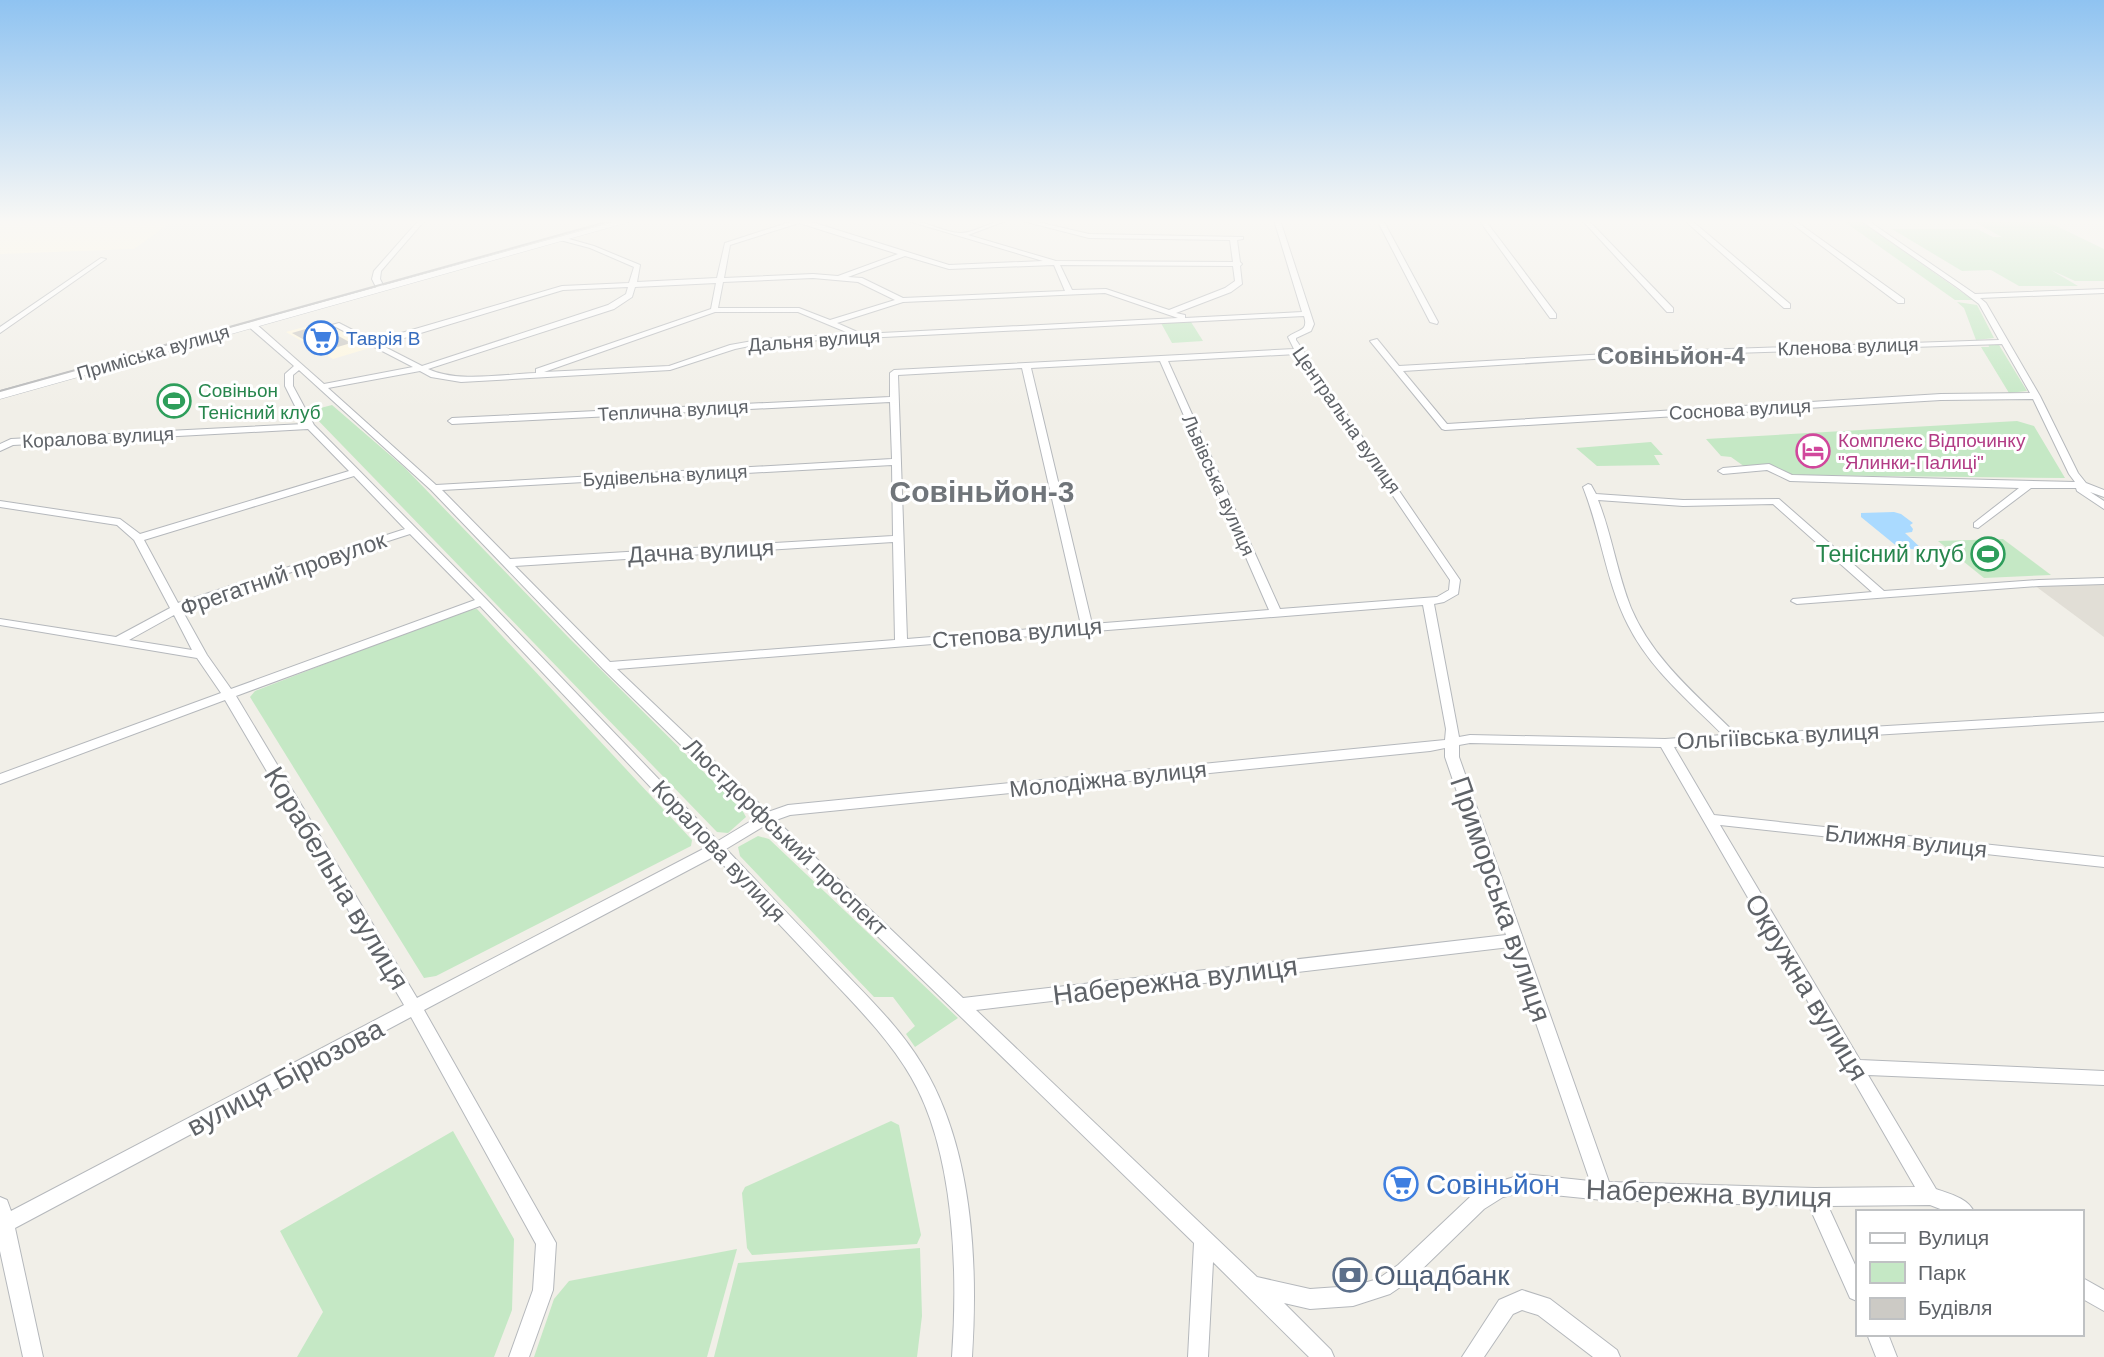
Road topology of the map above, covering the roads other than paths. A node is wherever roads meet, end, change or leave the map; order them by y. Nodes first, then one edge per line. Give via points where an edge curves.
1 (68, 283) edge
2 (377, 283) edge
3 (402, 283) edge
4 (669, 283) edge
5 (718, 283) edge
6 (866, 283) edge
7 (1065, 283) edge
8 (1237, 283) edge
9 (1298, 283) edge
10 (1413, 283) edge
11 (1529, 283) edge
12 (1645, 283) edge
13 (1761, 283) edge
14 (1876, 283) edge
15 (1956, 283) edge
16 (633, 285) junction
17 (381, 289) junction
18 (1069, 291) junction
19 (2104, 291) edge
20 (1975, 296) junction
21 (902, 300) junction
22 (1900, 301) dead end
23 (1787, 306) dead end
24 (713, 310) junction
25 (1670, 310) dead end
26 (1171, 312) junction
27 (1308, 314) junction
28 (1553, 316) dead end
29 (1185, 319) junction
30 (833, 322) junction
31 (1434, 323) dead end
32 (252, 325) junction
33 (336, 325) dead end
34 (0, 331) edge
35 (863, 336) junction
36 (1374, 341) dead end
37 (2004, 342) junction
38 (373, 344) junction
39 (1299, 351) junction
40 (1161, 357) junction
41 (299, 366) junction
42 (1026, 366) junction
43 (423, 368) junction
44 (1398, 369) junction
45 (526, 376) junction
46 (321, 387) junction
47 (0, 395) edge
48 (2036, 396) junction
49 (893, 399) junction
50 (452, 421) dead end
51 (310, 426) junction
52 (0, 448) edge
53 (895, 462) junction
54 (1723, 471) dead end
55 (356, 472) junction
56 (2029, 485) junction
57 (2083, 485) junction
58 (434, 488) junction
59 (2104, 494) edge
60 (0, 504) edge
61 (2104, 506) edge
62 (1978, 525) dead end
63 (412, 530) junction
64 (138, 538) junction
65 (897, 539) junction
66 (505, 563) junction
67 (2104, 581) edge
68 (1881, 594) junction
69 (482, 601) junction
70 (1428, 601) junction
71 (1797, 601) dead end
72 (178, 609) junction
73 (1276, 612) junction
74 (0, 622) edge
75 (1087, 627) junction
76 (118, 641) junction
77 (901, 642) junction
78 (201, 655) junction
79 (607, 666) junction
80 (228, 694) junction
81 (2104, 717) edge
82 (1735, 740) junction
83 (1452, 743) junction
84 (1665, 743) junction
85 (0, 779) edge
86 (766, 818) junction
87 (1708, 819) junction
88 (717, 848) junction
89 (2104, 863) edge
90 (1516, 940) junction
91 (959, 1005) junction
92 (415, 1009) junction
93 (1855, 1067) junction
94 (2104, 1078) edge
95 (1603, 1191) junction
96 (1930, 1196) junction
97 (1815, 1197) junction
98 (1962, 1210) edge
99 (1, 1219) edge
100 (1204, 1239) junction
101 (1252, 1286) junction
102 (2083, 1288) edge
103 (1856, 1289) edge
104 (2104, 1301) edge
105 (1878, 1336) edge
106 (33, 1357) edge
107 (519, 1357) edge
108 (962, 1357) edge
109 (1198, 1357) edge
110 (1324, 1357) edge
111 (1472, 1357) edge
112 (1610, 1357) edge
113 (1887, 1357) edge

1 - 34 street
2 - 17 street
3 - 17 street, Приміська вулиця
4 - 16 street
5 - 24 street
6 - 21 street
7 - 18 street
8 - 26 street
9 - 27 street, Центральна вулиця
10 - 31 street
11 - 28 street
12 - 25 street
13 - 23 street
14 - 22 street
15 - 20 street
16 - 38 street via 555,290
16 - 43 street via 627,298 611,307
17 - 32 street, Приміська вулиця
18 - 21 street
18 - 26 street via 1113,292
19 - 20 street
20 - 37 street
21 - 30 street
24 - 30 street via 790,308
24 - 45 street
26 - 29 street
27 - 29 street, Дальня вулиця
27 - 39 street, Центральна вулиця via 1310,327 1291,339
29 - 35 street, Дальня вулиця
30 - 35 street
32 - 41 street, Люстдорфський проспект
32 - 47 street, Приміська вулиця
33 - 38 street, Дальня вулиця
35 - 45 street, Дальня вулиця via 751,343 670,368
36 - 44 street
37 - 44 street, Кленова вулиця via 1641,354
37 - 48 street
38 - 43 street, Дальня вулиця
39 - 40 street
39 - 70 street, Центральна вулиця via 1455,580 1454,592
40 - 42 street
40 - 73 street, Львівська вулиця
41 - 46 street, Люстдорфський проспект
41 - 51 street, Коралова вулиця via 289,374 289,386
42 - 49 street via 894,373
42 - 75 street
43 - 45 street, Дальня вулиця via 451,379
43 - 46 street
44 - 48 street, Соснова вулиця via 1444,427 1941,397
46 - 58 street, Люстдорфський проспект
48 - 57 street
49 - 50 street, Теплична вулиця
49 - 53 street
51 - 52 street, Коралова вулиця via 11,442
51 - 55 street, Коралова вулиця
53 - 58 street, Будівельна вулиця
53 - 65 street
54 - 56 street via 1769,467 1790,478
55 - 63 street, Коралова вулиця
55 - 64 street
56 - 57 street
56 - 62 street
57 - 59 street
57 - 61 street via 2080,489
58 - 66 street, Люстдорфський проспект
60 - 64 street, Корабельна вулиця via 120,522
63 - 69 street, Коралова вулиця
63 - 72 street, Фрегатний провулок
64 - 72 street, Корабельна вулиця
65 - 66 street, Дачна вулиця
65 - 77 street
66 - 79 street, Люстдорфський проспект
67 - 68 street
68 - 71 street
68 - 82 street via 1775,501 1683,503 1590,492 1635,627 1658,662
69 - 80 street
69 - 88 street, Коралова вулиця
70 - 73 street, Степова вулиця
70 - 83 street, Приморська вулиця
72 - 76 street, Фрегатний провулок
72 - 78 street, Корабельна вулиця
73 - 75 street, Степова вулиця
74 - 76 street
75 - 77 street, Степова вулиця
76 - 78 street
77 - 79 street, Степова вулиця
78 - 80 street, Корабельна вулиця
79 - 86 street, Люстдорфський проспект
80 - 85 street
80 - 92 street, Корабельна вулиця
81 - 82 street, Ольгіївська вулиця
82 - 84 street, Ольгіївська вулиця
83 - 84 street, Ольгіївська вулиця via 1470,739
83 - 86 street, Молодіжна вулиця via 788,810
83 - 90 street, Приморська вулиця via 1452,757
84 - 87 street, Окружна вулиця
86 - 88 street, Молодіжна вулиця
86 - 91 street, Люстдорфський проспект
87 - 89 street, Ближня вулиця
87 - 93 street, Окружна вулиця
88 - 92 street, вулиця Бірюзова
88 - 108 street, Коралова вулиця via 882,1023 922,1079 945,1144 963,1237
90 - 91 street, Набережна вулиця
90 - 95 street, Приморська вулиця
91 - 100 street, Люстдорфський проспект
92 - 99 street, вулиця Бірюзова
92 - 107 street, Корабельна вулиця via 546,1243 543,1290
93 - 94 street
93 - 96 street, Окружна вулиця
95 - 97 street, Набережна вулиця
95 - 101 street, Набережна вулиця via 1524,1183 1498,1190 1453,1224 1405,1272 1383,1287 1353,1296 1310,1299
96 - 97 street, Набережна вулиця
96 - 98 street
97 - 103 street
99 - 106 street
100 - 101 street, Люстдорфський проспект
100 - 109 street
101 - 110 street
102 - 104 street
105 - 113 street
111 - 112 street via 1506,1307 1521,1300 1544,1306

